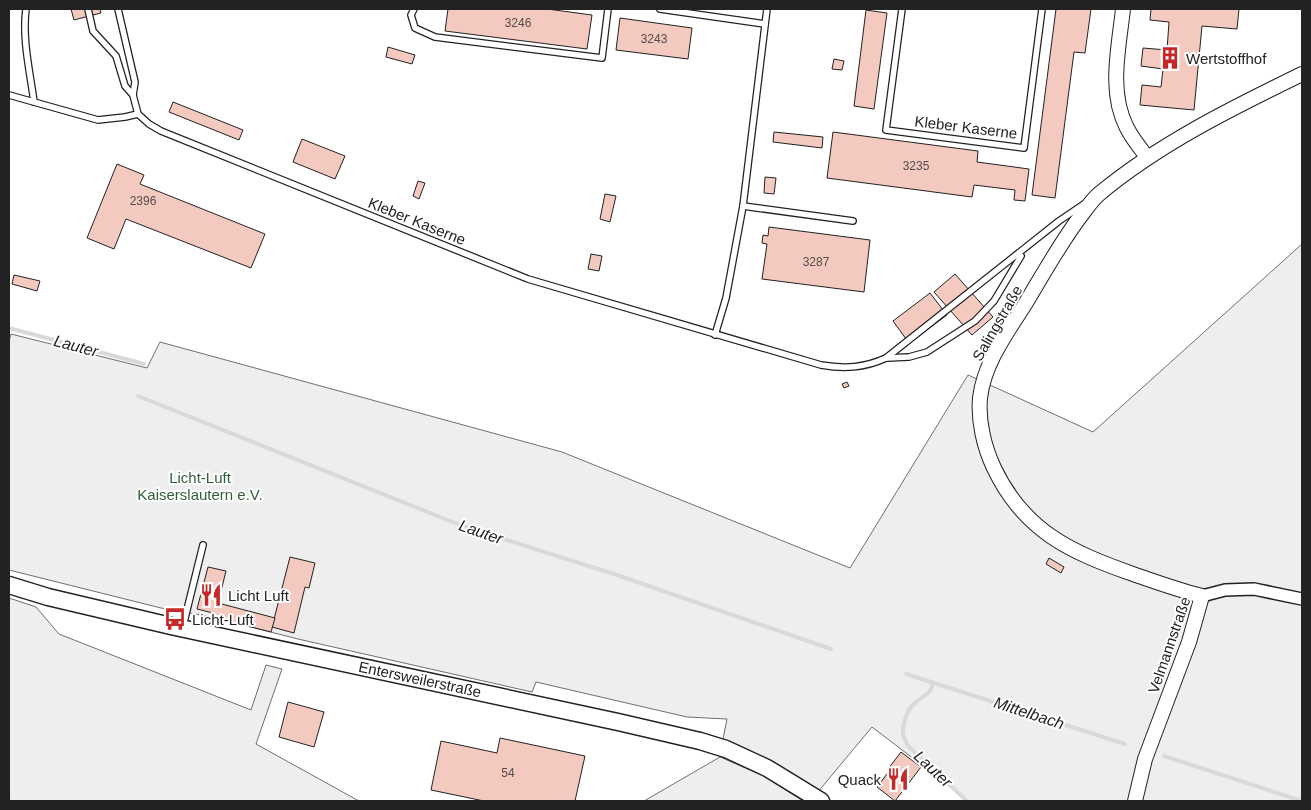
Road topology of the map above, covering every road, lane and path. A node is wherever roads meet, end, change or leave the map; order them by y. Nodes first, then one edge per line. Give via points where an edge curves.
1 (26, 9) edge
2 (88, 9) edge
3 (118, 9) edge
4 (414, 9) edge
5 (608, 9) edge
6 (660, 9) edge
7 (767, 9) edge
8 (902, 9) edge
9 (1042, 9) edge
10 (1123, 9) edge
11 (765, 24) junction
12 (1302, 74) edge
13 (133, 95) junction
14 (9, 96) edge
15 (34, 102) junction
16 (138, 114) junction
17 (1147, 157) junction
18 (1096, 196) junction
19 (743, 206) junction
20 (853, 221) dead end
21 (1026, 248) junction
22 (715, 335) junction
23 (886, 358) junction
24 (203, 545) dead end
25 (9, 585) edge
26 (1202, 596) junction
27 (1302, 599) edge
28 (183, 628) junction
29 (821, 801) edge
30 (1135, 801) edge

1 - 15 lane via 27,52
2 - 13 lane via 93,31 116,56 125,86
3 - 13 lane via 135,82
4 - 5 lane via 411,15 415,28 436,37 602,58
6 - 11 lane
7 - 11 lane
8 - 9 lane, Kleber Kaserne via 886,130 1024,148
10 - 17 street via 1116,87 1118,107 1127,128
11 - 19 lane
12 - 17 street, Salingstraße via 1248,100
13 - 16 lane
14 - 15 lane
15 - 16 lane via 98,120
16 - 22 lane, Kleber Kaserne via 160,131 528,279
17 - 18 street, Salingstraße
18 - 21 lane via 1059,220
18 - 26 street, Salingstraße via 1074,224 987,370 980,397 980,419 987,452 1016,504 1052,538 1093,560
19 - 20 lane
19 - 22 lane via 726,298
21 - 23 lane
21 - 23 lane via 994,301 975,321 927,352
22 - 23 lane, Kleber Kaserne via 828,366 865,366
24 - 28 lane
25 - 28 main road, Entersweilerstraße
26 - 27 street, Velmannstraße via 1225,590 1254,589
26 - 30 street, Velmannstraße via 1189,642 1145,759
28 - 29 main road, Entersweilerstraße via 700,741 767,768

